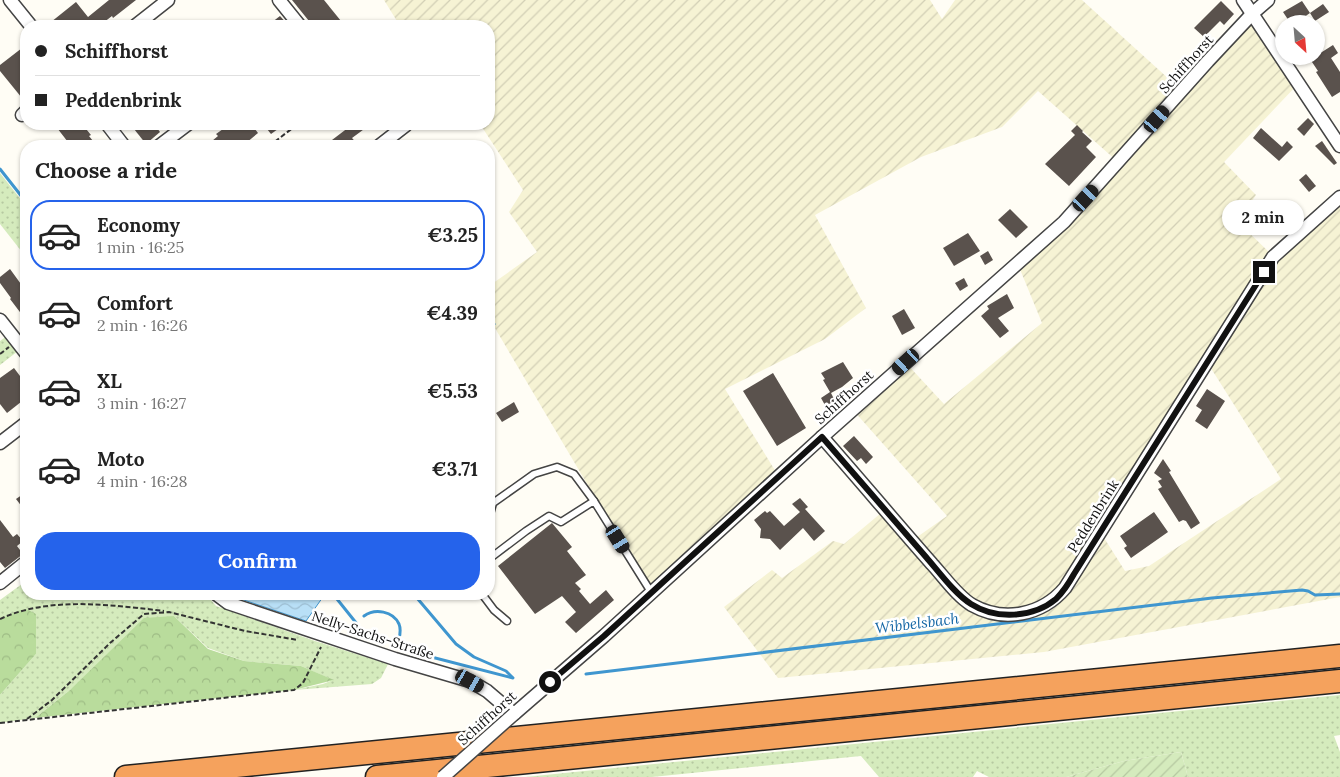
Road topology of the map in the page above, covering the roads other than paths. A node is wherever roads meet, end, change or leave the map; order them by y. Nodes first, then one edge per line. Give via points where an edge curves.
1 (10, 0) edge
2 (168, 0) edge
3 (279, 0) edge
4 (1243, 0) edge
5 (1268, 0) edge
6 (1253, 13) junction
7 (26, 20) edge
8 (143, 20) edge
9 (295, 20) edge
10 (112, 130) edge
11 (180, 130) edge
12 (399, 130) edge
13 (119, 140) edge
14 (167, 140) edge
15 (386, 140) edge
16 (1340, 146) edge
17 (1340, 197) edge
18 (0, 320) edge
19 (20, 345) edge
20 (20, 428) edge
21 (822, 437) junction
22 (0, 443) edge
23 (594, 501) junction
24 (495, 502) edge
25 (495, 554) edge
26 (20, 567) edge
27 (0, 583) edge
28 (651, 592) junction
29 (224, 600) edge
30 (486, 600) edge
31 (506, 621) dead end
32 (1340, 656) edge
33 (1340, 681) edge
34 (514, 714) junction
35 (126, 777) edge
36 (377, 777) edge
37 (443, 777) edge

1 - 7 street
2 - 8 street
3 - 9 street
4 - 6 street
5 - 6 street, Schiffhorst
6 - 16 street
6 - 21 street, Schiffhorst via 1064,222
10 - 13 street
11 - 14 street
12 - 15 street
17 - 21 street, Peddenbrink via 1273,257 1065,588 1040,609 1008,615 984,611 962,597
18 - 19 street
20 - 22 street
21 - 28 street, Schiffhorst
23 - 24 lane via 574,474 557,467 534,474
23 - 25 lane via 561,522 550,516
23 - 28 lane
26 - 27 street
28 - 34 street, Schiffhorst
29 - 34 street, Nelly-Sachs-Straße via 410,664 470,681 488,691
30 - 31 lane
32 - 35 highway
33 - 36 highway
34 - 37 street, Schiffhorst, bridge

